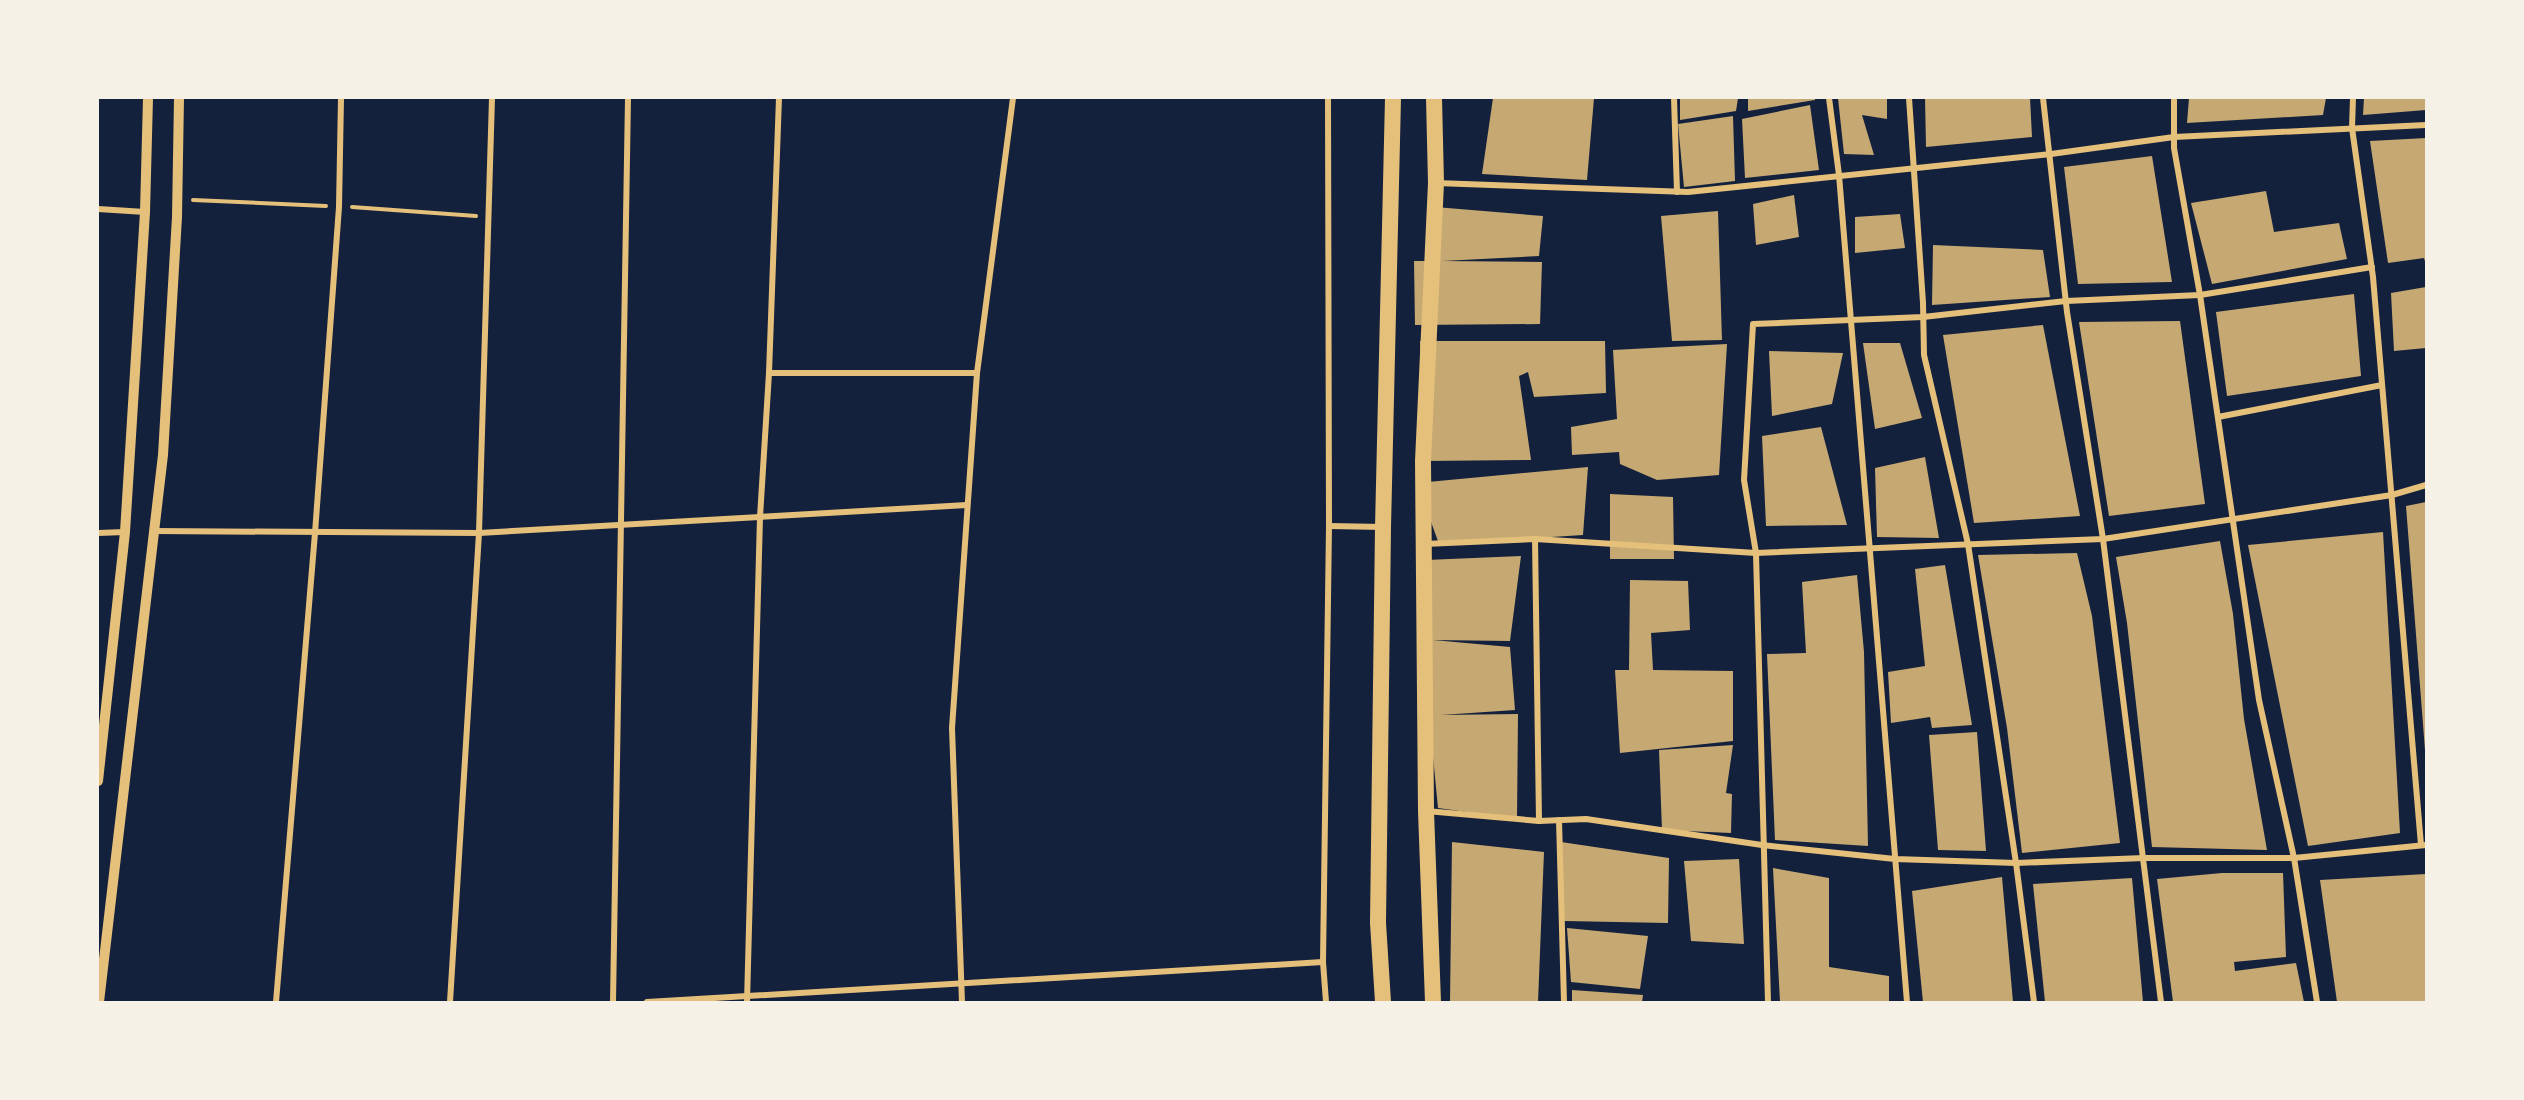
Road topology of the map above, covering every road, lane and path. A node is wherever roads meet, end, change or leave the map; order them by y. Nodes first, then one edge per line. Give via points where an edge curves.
1 (148, 98) edge
2 (179, 98) edge
3 (341, 98) edge
4 (492, 98) edge
5 (628, 98) edge
6 (779, 98) edge
7 (1013, 98) edge
8 (1328, 98) edge
9 (1394, 98) edge
10 (1434, 98) edge
11 (1674, 98) edge
12 (1828, 98) edge
13 (1909, 98) edge
14 (2043, 98) edge
15 (2174, 98) edge
16 (2353, 98) edge
17 (2427, 125) edge
18 (2352, 128) junction
19 (2174, 137) junction
20 (2051, 154) junction
21 (1914, 168) junction
22 (1839, 175) junction
23 (1436, 183) junction
24 (1677, 192) junction
25 (98, 209) edge
26 (145, 212) junction
27 (2372, 267) junction
28 (2200, 295) junction
29 (2066, 301) junction
30 (1923, 317) junction
31 (1850, 319) junction
32 (977, 373) junction
33 (769, 374) junction
34 (2382, 385) junction
35 (2218, 417) junction
36 (2427, 485) edge
37 (2392, 495) junction
38 (967, 505) junction
39 (760, 517) junction
40 (2232, 521) junction
41 (621, 525) junction
42 (1329, 526) junction
43 (1383, 527) junction
44 (154, 531) junction
45 (125, 532) junction
46 (98, 533) edge
47 (315, 533) junction
48 (479, 533) junction
49 (1535, 539) junction
50 (2103, 539) junction
51 (1425, 544) junction
52 (1968, 544) junction
53 (1868, 549) junction
54 (1756, 553) junction
55 (98, 781) edge
56 (1426, 811) junction
57 (1539, 820) junction
58 (1559, 820) junction
59 (1762, 845) junction
60 (2424, 845) edge
61 (2144, 858) junction
62 (2294, 858) junction
63 (1895, 859) junction
64 (2016, 863) junction
65 (1323, 962) junction
66 (961, 982) junction
67 (747, 999) edge
68 (99, 1002) edge
69 (276, 1002) edge
70 (450, 1002) edge
71 (613, 1002) edge
72 (647, 1002) edge
73 (962, 1002) edge
74 (1326, 1002) edge
75 (1383, 1002) edge
76 (1433, 1002) edge
77 (1564, 1002) edge
78 (1768, 1002) edge
79 (1907, 1002) edge
80 (2034, 1002) edge
81 (2161, 1002) edge
82 (2317, 1002) edge

1 - 26 street
2 - 44 street via 163,455
3 - 47 street via 339,207
4 - 48 street
5 - 41 street
6 - 33 street
7 - 32 street
8 - 42 street
9 - 43 highway
10 - 23 highway
11 - 24 street
12 - 22 street
13 - 21 street
14 - 20 street
15 - 19 street
16 - 18 street
17 - 18 street
18 - 19 street
18 - 27 street
19 - 20 street
19 - 28 street
20 - 21 street
20 - 29 street
21 - 22 street
21 - 30 street
22 - 24 street
22 - 31 street
23 - 24 street
23 - 51 highway via 1423,462
25 - 26 street
26 - 45 street
27 - 28 street
27 - 34 street
28 - 29 street
28 - 35 street
29 - 30 street
29 - 50 street
30 - 31 street
30 - 52 street via 1924,355
31 - 53 street
31 - 54 street via 1753,324 1744,480
32 - 33 street
32 - 38 street
33 - 39 street
34 - 35 street
34 - 37 street
35 - 40 street
36 - 37 street
37 - 40 street
37 - 60 street
38 - 39 street
38 - 66 street via 952,728
39 - 41 street
39 - 67 street
40 - 50 street
40 - 62 street via 2259,700
41 - 48 street
41 - 71 street
42 - 43 street
42 - 65 street
43 - 75 highway via 1378,923
44 - 47 street
44 - 68 street
45 - 46 street
45 - 55 street
47 - 48 street
47 - 69 street
48 - 70 street
49 - 51 street
49 - 54 street
49 - 57 street
50 - 52 street
50 - 61 street
51 - 56 highway
52 - 53 street
52 - 64 street
53 - 54 street
53 - 63 street
54 - 59 street
56 - 57 street
56 - 76 highway
57 - 58 street
58 - 59 street via 1586,819
58 - 77 street
59 - 63 street
59 - 78 street
60 - 62 street
61 - 62 street
61 - 64 street
61 - 81 street
62 - 82 street
63 - 64 street
63 - 79 street
64 - 80 street
65 - 66 street
65 - 74 street
66 - 67 street
66 - 73 street
67 - 72 street

